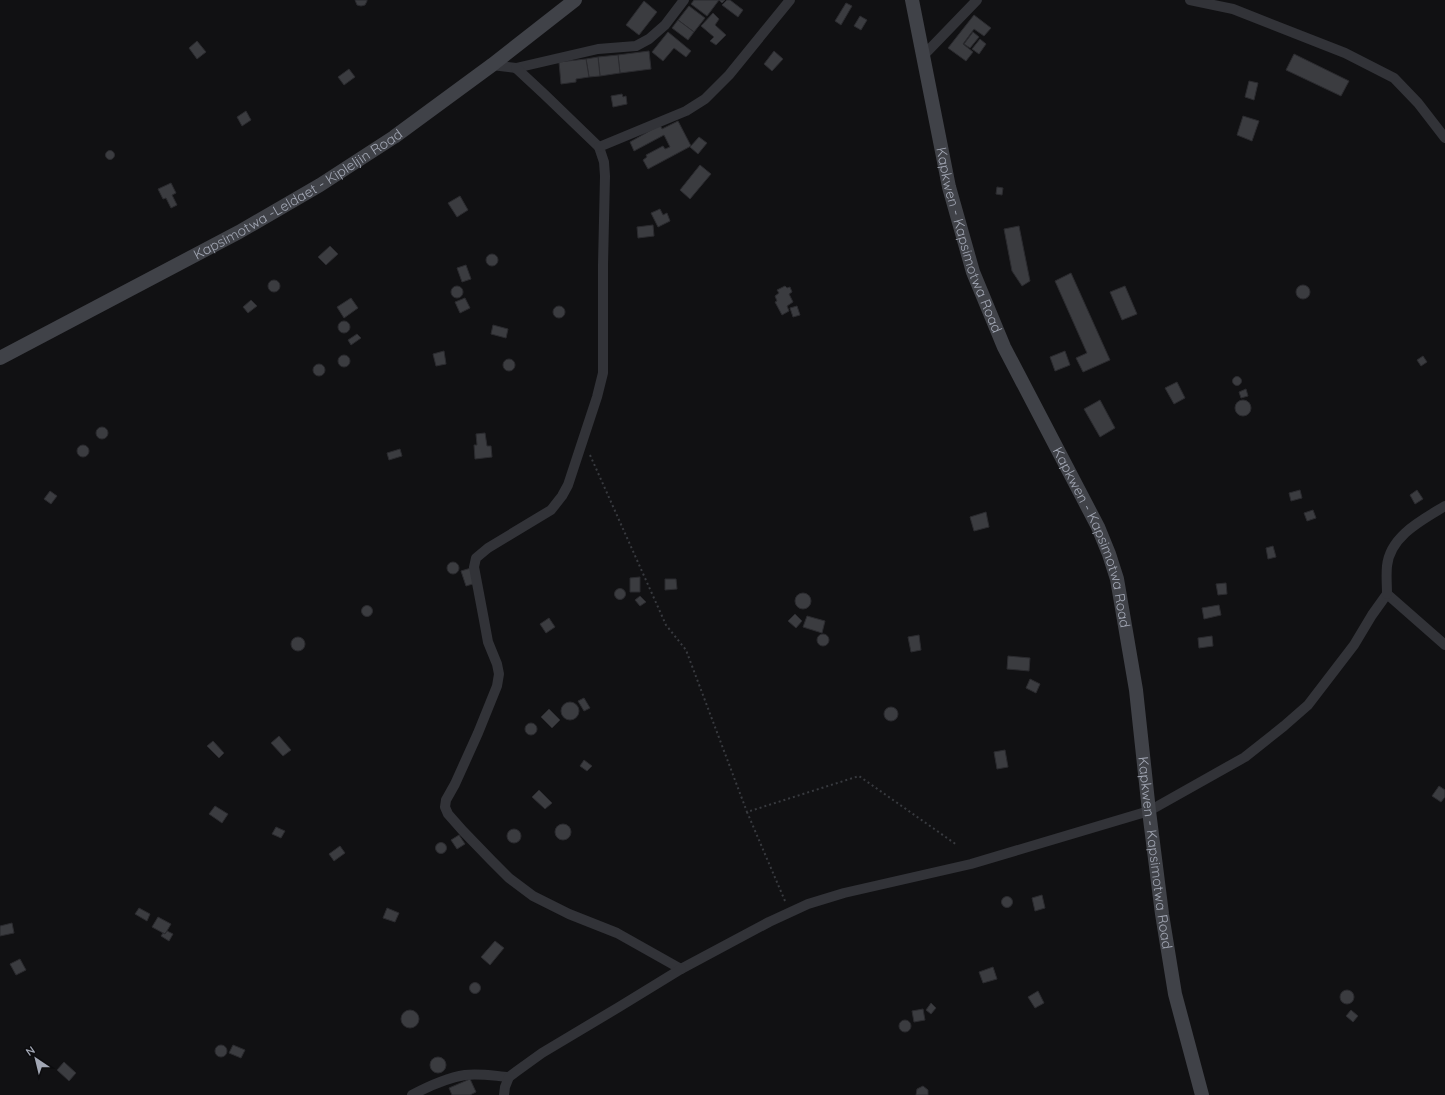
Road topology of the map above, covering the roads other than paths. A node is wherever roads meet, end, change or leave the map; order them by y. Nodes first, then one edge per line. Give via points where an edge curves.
1 (575, 0) edge
2 (684, 0) edge
3 (790, 0) edge
4 (912, 0) edge
5 (977, 0) edge
6 (1190, 0) edge
7 (922, 57) junction
8 (492, 65) junction
9 (516, 68) junction
10 (1445, 138) edge
11 (599, 147) junction
12 (0, 358) edge
13 (1445, 506) edge
14 (1387, 594) junction
15 (1445, 645) edge
16 (1149, 811) junction
17 (681, 969) junction
18 (509, 1077) junction
19 (412, 1095) edge
20 (504, 1095) edge
21 (1202, 1095) edge

1 - 8 street, Kapsimotwa -Leldaet - Kipleljin Road
2 - 9 street via 665,25 636,46 598,49
3 - 11 street via 729,75 705,99 686,112
4 - 7 street, Kapkwen - Kapsimotwa Road
5 - 7 street
6 - 10 street via 1247,15 1345,53 1394,78 1418,103
7 - 16 street, Kapkwen - Kapsimotwa Road via 949,187 973,272 1004,347 1098,527 1117,579 1136,690
8 - 9 street
8 - 12 street, Kapsimotwa -Leldaet - Kipleljin Road via 394,137 320,185 239,232
9 - 11 street
11 - 17 street via 605,176 603,373 568,485 562,496 551,510 476,558 474,567 488,642 497,664 498,674 484,719 445,807 448,814 496,865 534,896 569,914 617,933
13 - 14 street via 1423,520 1393,547 1387,566
14 - 15 street
14 - 16 street via 1354,645 1308,705 1245,756
16 - 17 street via 971,864 844,892 808,904
16 - 21 street, Kapkwen - Kapsimotwa Road via 1175,994
17 - 18 street via 542,1053
18 - 19 street via 466,1075 447,1079
18 - 20 street

